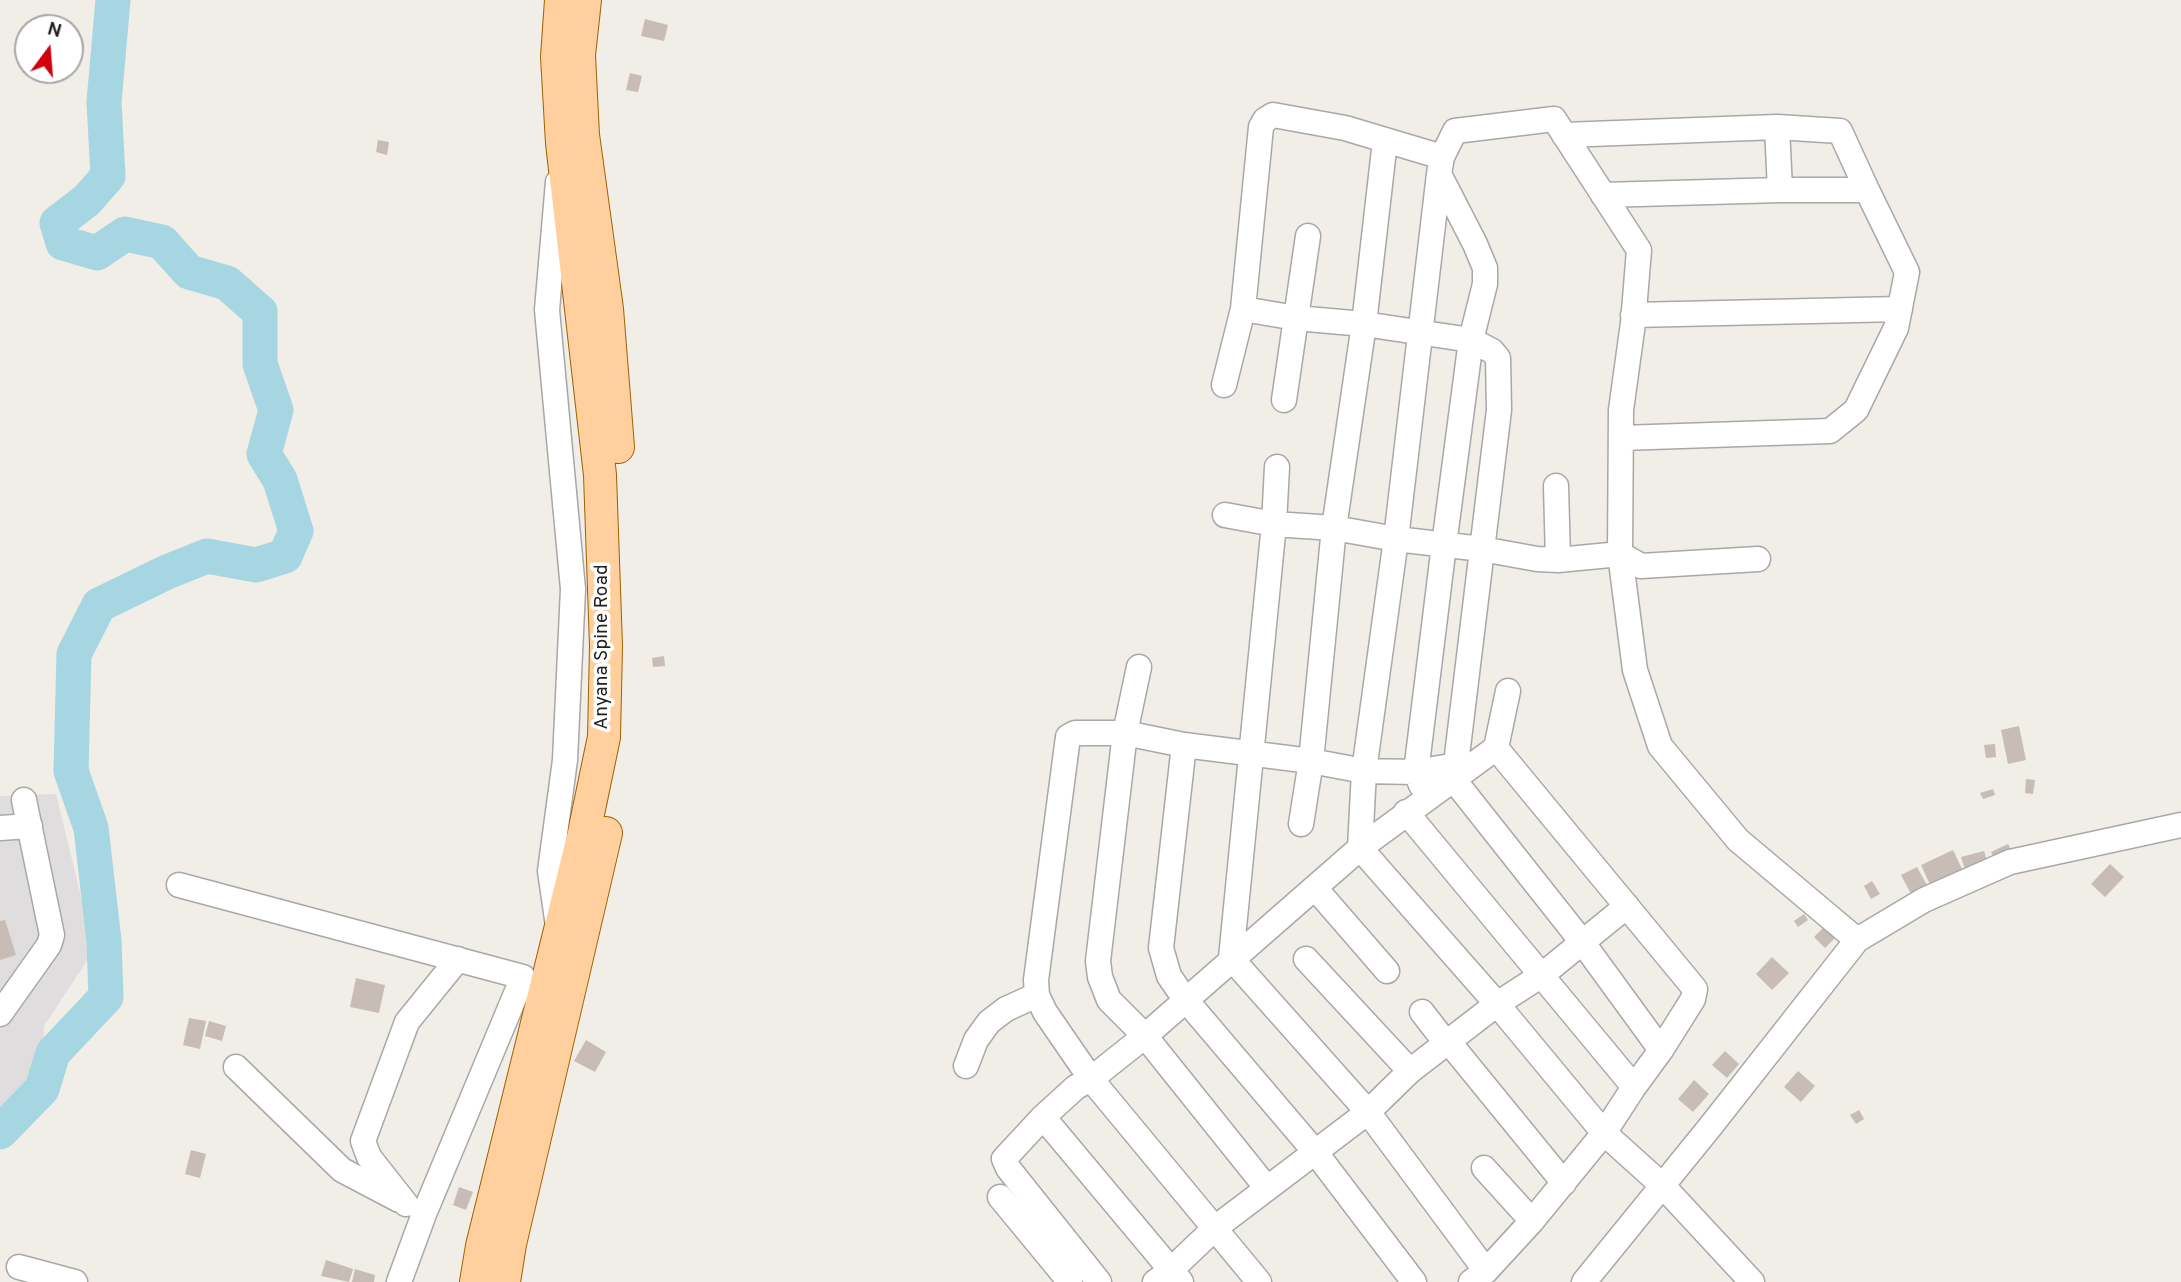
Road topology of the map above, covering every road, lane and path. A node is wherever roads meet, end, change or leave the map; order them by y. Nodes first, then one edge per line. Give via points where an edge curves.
1 (561, 0) edge
2 (585, 0) edge
3 (1777, 127) junction
4 (1564, 135) junction
5 (1385, 141) junction
6 (1441, 165) junction
7 (1780, 190) junction
8 (1867, 190) junction
9 (1603, 195) junction
10 (1308, 236) dead end
11 (1243, 309) junction
12 (1900, 309) junction
13 (1633, 315) junction
14 (1296, 318) junction
15 (1364, 324) junction
16 (1419, 331) junction
17 (1471, 340) junction
18 (1224, 385) dead end
19 (1284, 400) dead end
20 (1621, 439) junction
21 (1276, 467) dead end
22 (1556, 486) dead end
23 (1225, 515) dead end
24 (1274, 524) junction
25 (1334, 528) junction
26 (1396, 539) junction
27 (1444, 545) junction
28 (1482, 549) junction
29 (1620, 554) junction
30 (1758, 559) dead end
31 (1558, 560) junction
32 (1139, 667) dead end
33 (1508, 691) dead end
34 (1125, 733) junction
35 (1184, 745) junction
36 (1496, 748) junction
37 (1251, 754) junction
38 (1311, 761) junction
39 (1364, 771) junction
40 (1416, 772) junction
41 (1455, 772) junction
42 (24, 800) dead end
43 (1416, 805) junction
44 (1301, 824) dead end
45 (2181, 825) edge
46 (30, 826) junction
47 (0, 828) edge
48 (1360, 848) junction
49 (179, 885) dead end
50 (1315, 888) junction
51 (1627, 906) junction
52 (1857, 940) junction
53 (1583, 943) junction
54 (1231, 958) junction
55 (458, 959) junction
56 (1306, 959) dead end
57 (1387, 971) dead end
58 (1542, 975) junction
59 (1037, 995) junction
60 (1185, 999) junction
61 (1497, 1004) junction
62 (1422, 1012) dead end
63 (0, 1014) edge
64 (1145, 1036) junction
65 (1447, 1042) junction
66 (1661, 1050) junction
67 (966, 1066) dead end
68 (236, 1067) dead end
69 (1410, 1071) junction
70 (1091, 1079) junction
71 (1634, 1087) junction
72 (1368, 1112) junction
73 (1043, 1117) junction
74 (1604, 1133) junction
75 (1317, 1153) junction
76 (1484, 1168) dead end
77 (1564, 1183) junction
78 (1663, 1186) junction
79 (1266, 1187) junction
80 (1000, 1197) dead end
81 (415, 1209) junction
82 (1532, 1221) junction
83 (1215, 1228) junction
84 (19, 1267) dead end
85 (1479, 1277) edge
86 (1169, 1278) edge
87 (75, 1282) edge
88 (399, 1282) edge
89 (476, 1282) edge
90 (504, 1282) edge
91 (1070, 1282) edge
92 (1099, 1282) edge
93 (1259, 1282) edge
94 (1414, 1282) edge
95 (1584, 1282) edge
96 (1752, 1282) edge

1 - 89 main road, Anyana Spine Road via 557,57 562,143 600,475 604,737
2 - 90 main road, Anyana Spine Road via 579,55 583,135 607,309 620,474 628,641 624,737
3 - 4 street
3 - 7 street
3 - 8 street via 1840,131
4 - 6 street via 1554,119 1455,131
4 - 9 street
5 - 6 street
5 - 11 street via 1345,128 1273,115 1265,120
5 - 15 street
6 - 16 street
6 - 17 street via 1485,268
7 - 8 street
7 - 9 street
8 - 12 street via 1907,272
9 - 13 street via 1639,250
10 - 14 street
11 - 14 street
11 - 18 street
12 - 13 street
12 - 20 street via 1896,328 1856,410 1830,431
13 - 20 street
14 - 15 street
14 - 19 street
15 - 16 street
15 - 25 street
16 - 17 street
16 - 26 street
17 - 27 street
17 - 28 street via 1498,358 1499,377
20 - 29 street
21 - 24 street
22 - 31 street
23 - 24 street
24 - 25 street
24 - 37 street
25 - 26 street
25 - 38 street
26 - 27 street
26 - 39 street
27 - 28 street
27 - 40 street
28 - 31 street
28 - 41 street
29 - 30 street via 1641,566
29 - 31 street
29 - 52 street via 1636,670 1660,746 1738,840
32 - 34 street
33 - 36 street
34 - 35 street
34 - 59 street via 1075,733 1068,737
34 - 64 street via 1098,961 1109,1000
35 - 37 street
35 - 60 street via 1161,948 1169,976
36 - 41 street
36 - 51 street
37 - 38 street
37 - 54 street
38 - 39 street
38 - 44 street
39 - 40 street
39 - 48 street
40 - 41 street
40 - 43 street
41 - 43 street
41 - 53 street
42 - 46 street
43 - 48 street
43 - 58 street
45 - 52 street via 2010,862 1924,900
46 - 47 street
46 - 63 street via 52,935
48 - 50 street
48 - 61 street
49 - 55 street
50 - 54 street
50 - 57 street
51 - 53 street
51 - 66 street via 1695,989
52 - 78 street
53 - 58 street
53 - 66 street
54 - 60 street
54 - 72 street
55 - 81 street via 407,1022 363,1141 369,1157
55 - 81 street via 523,977
56 - 69 street
58 - 61 street
58 - 71 street
59 - 67 street via 989,1022
59 - 70 street
60 - 64 street
60 - 75 street
61 - 65 street
61 - 74 street
62 - 65 street
64 - 70 street
64 - 79 street
65 - 69 street
65 - 77 street
66 - 71 street
68 - 81 street via 342,1170
69 - 72 street
70 - 73 street
70 - 83 street
71 - 74 street
72 - 75 street
72 - 85 street
73 - 86 street
73 - 92 street via 1004,1159
74 - 77 street
74 - 78 street
75 - 79 street
75 - 94 street
76 - 82 street
77 - 82 street
78 - 95 street
78 - 96 street
79 - 83 street
80 - 91 street
81 - 88 street
82 - 85 street
83 - 86 street
83 - 93 street
84 - 87 street

